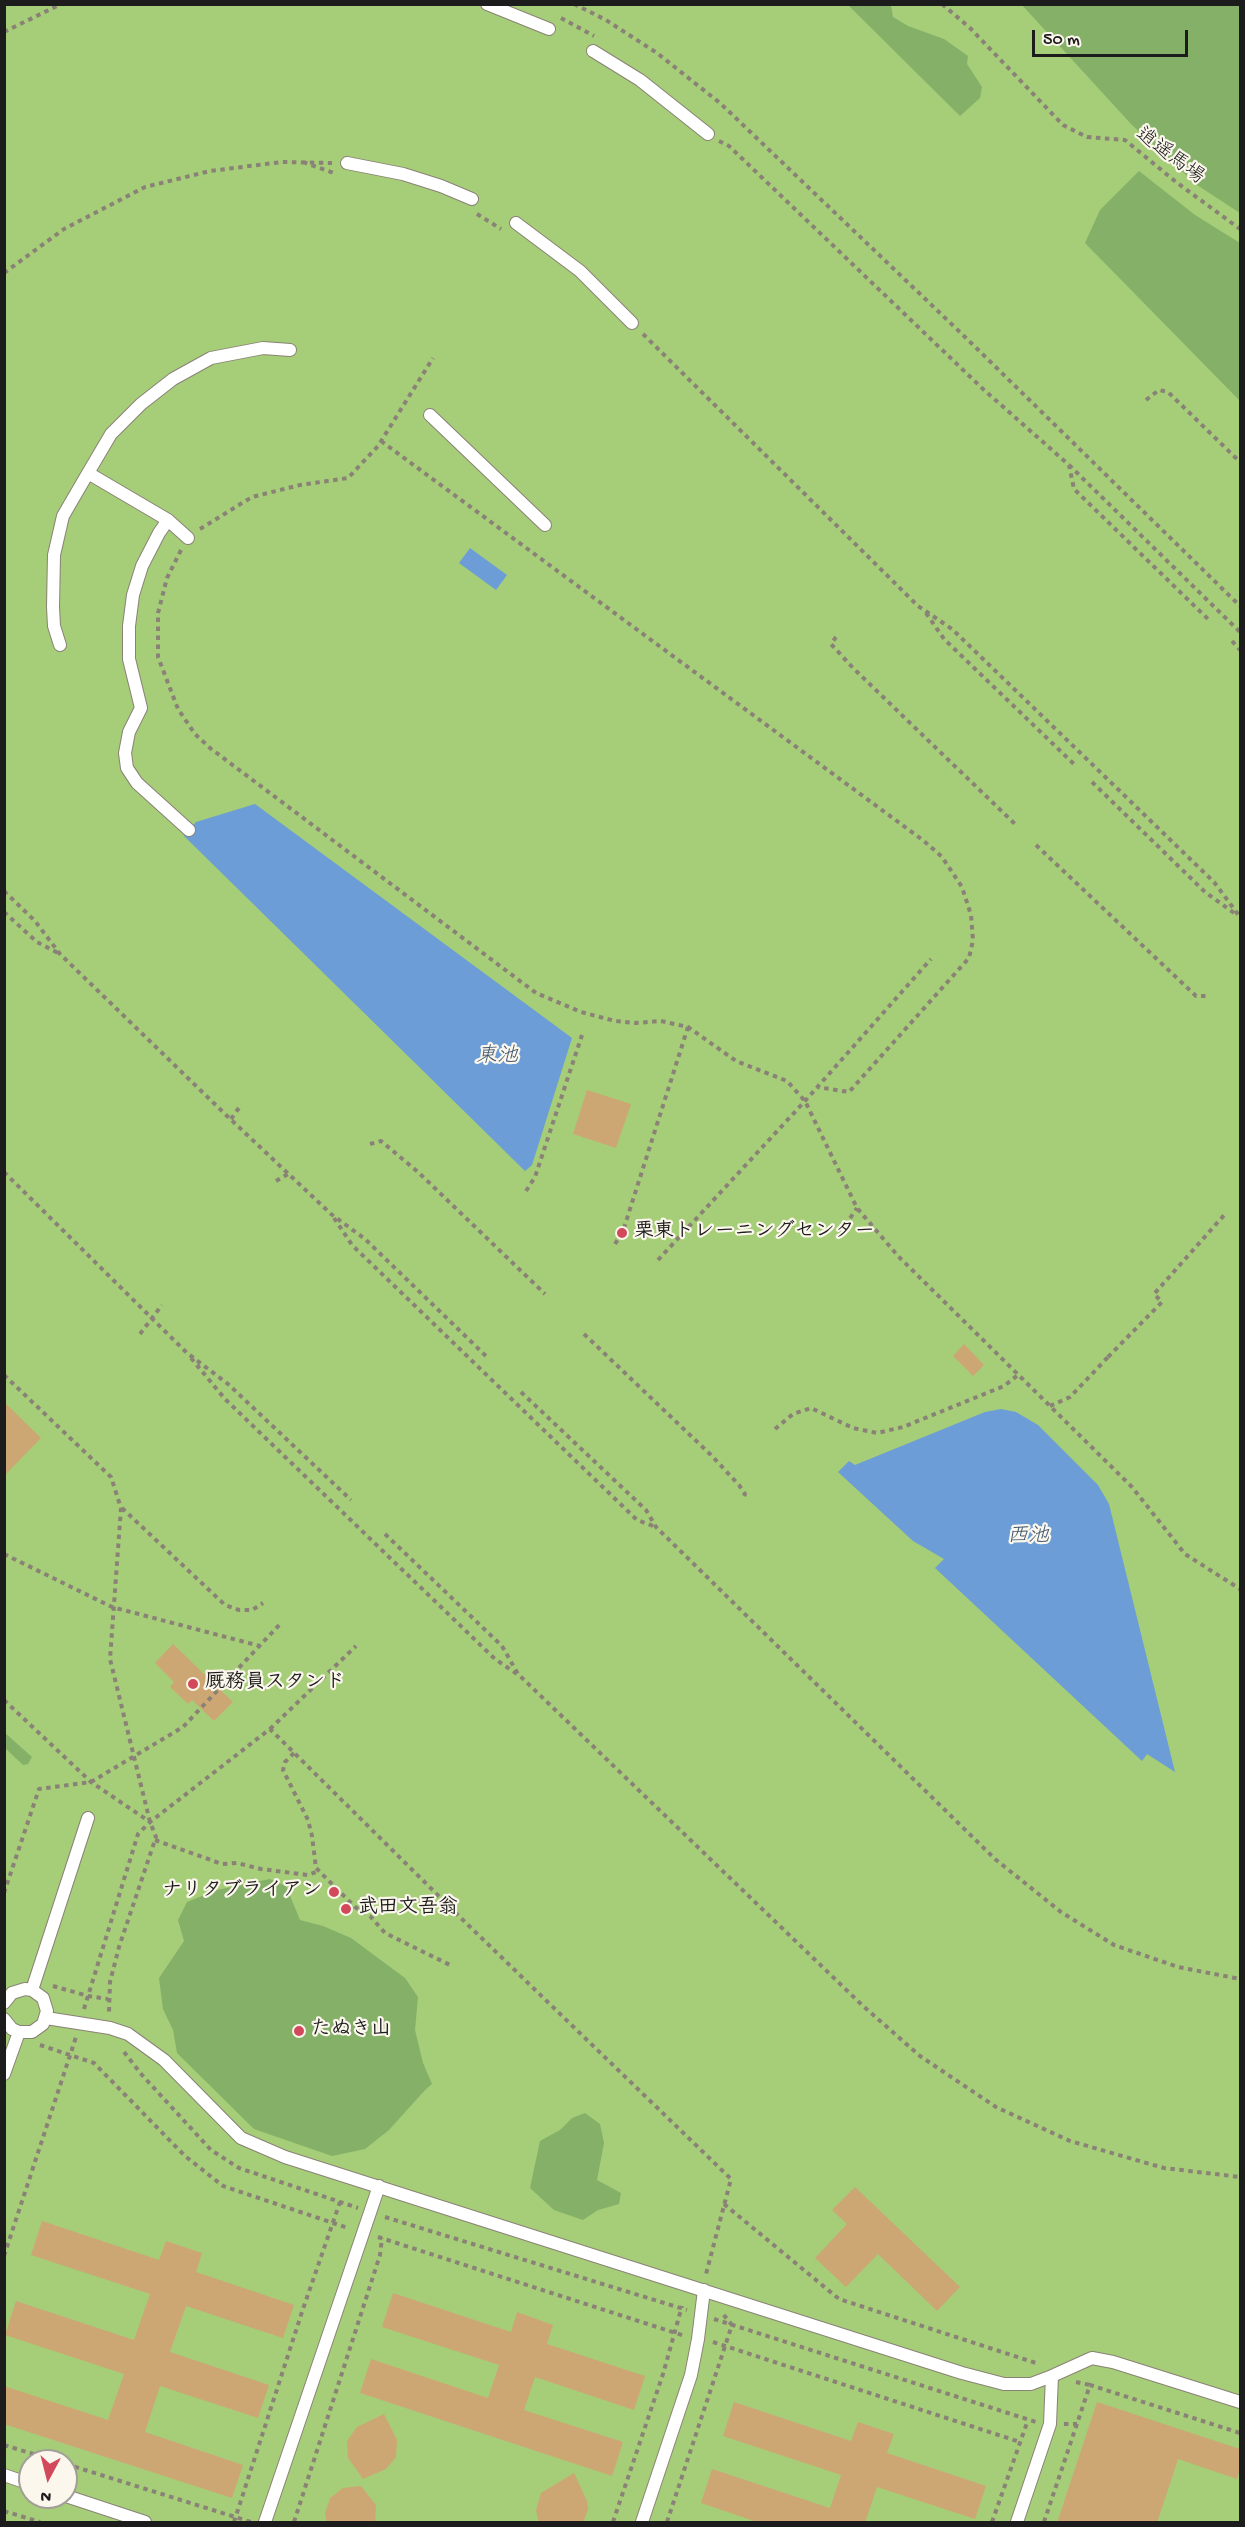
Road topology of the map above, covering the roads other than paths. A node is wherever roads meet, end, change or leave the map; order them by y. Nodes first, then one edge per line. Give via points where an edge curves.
1 (487, 4) edge
2 (549, 29) dead end
3 (593, 51) dead end
4 (708, 134) road end
5 (348, 163) road end
6 (470, 205) road end
7 (513, 228) road end
8 (632, 323) road end
9 (290, 350) dead end
10 (430, 415) dead end
11 (88, 473) junction
12 (168, 520) junction
13 (545, 525) dead end
14 (188, 538) road end
15 (60, 645) dead end
16 (189, 830) dead end
17 (88, 1818) dead end
18 (32, 1990) junction
19 (4, 2003) edge
20 (46, 2018) junction
21 (4, 2019) edge
22 (18, 2035) junction
23 (4, 2074) edge
24 (379, 2186) junction
25 (704, 2290) junction
26 (1052, 2376) junction
27 (1240, 2402) edge
28 (78, 2500) edge
29 (145, 2523) edge
30 (265, 2523) edge
31 (642, 2523) edge
32 (1017, 2523) edge

1 - 2 lane
3 - 4 lane via 640,80
5 - 6 lane via 441,186
7 - 8 lane via 580,271
9 - 11 lane via 263,348 211,358 173,380 111,434
10 - 13 lane
11 - 12 lane
11 - 15 lane via 63,516 54,555 54,626
12 - 14 lane
12 - 16 lane via 142,566 134,595 129,659 141,708 129,732 126,768
17 - 18 lane
18 - 19 lane via 12,1993
18 - 20 lane via 46,2004
20 - 22 lane via 32,2032
20 - 24 lane via 128,2034 164,2060 241,2138 285,2157
21 - 22 lane
22 - 23 lane
24 - 25 lane
24 - 30 lane
25 - 26 lane via 1004,2385 1031,2384
25 - 31 lane via 691,2374
26 - 27 lane via 1092,2358
26 - 32 lane via 1050,2424
28 - 29 lane

